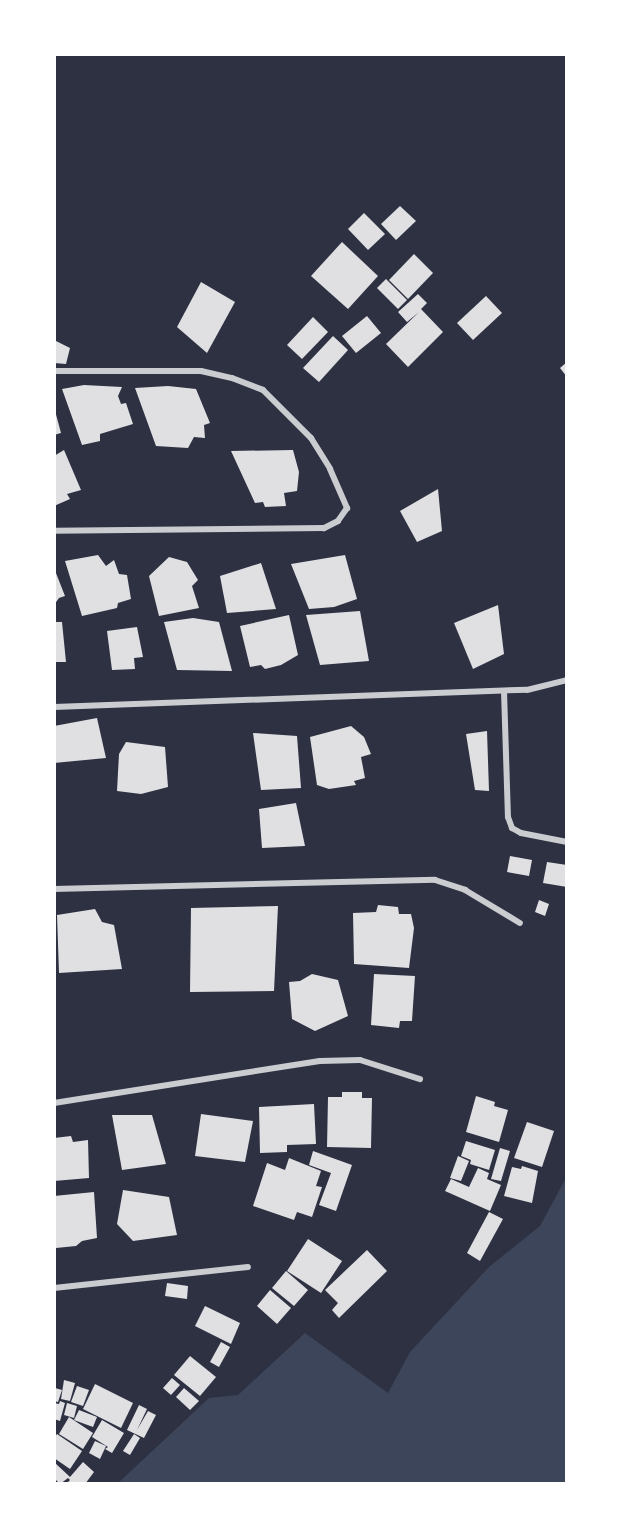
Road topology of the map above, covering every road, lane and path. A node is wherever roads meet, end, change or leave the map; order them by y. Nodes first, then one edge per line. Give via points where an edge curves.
1 (54, 371) edge
2 (54, 531) edge
3 (567, 680) edge
4 (504, 691) junction
5 (54, 707) edge
6 (567, 842) edge
7 (54, 889) edge
8 (520, 922) dead end
9 (420, 1079) dead end
10 (54, 1103) edge
11 (248, 1268) dead end
12 (54, 1287) edge

1 - 2 street via 201,371 263,390 311,438 347,508 338,521 324,528
3 - 4 street
4 - 5 street
4 - 6 street via 508,817 512,828
7 - 8 street via 435,880 465,890
9 - 10 street via 360,1060 320,1061
11 - 12 street

